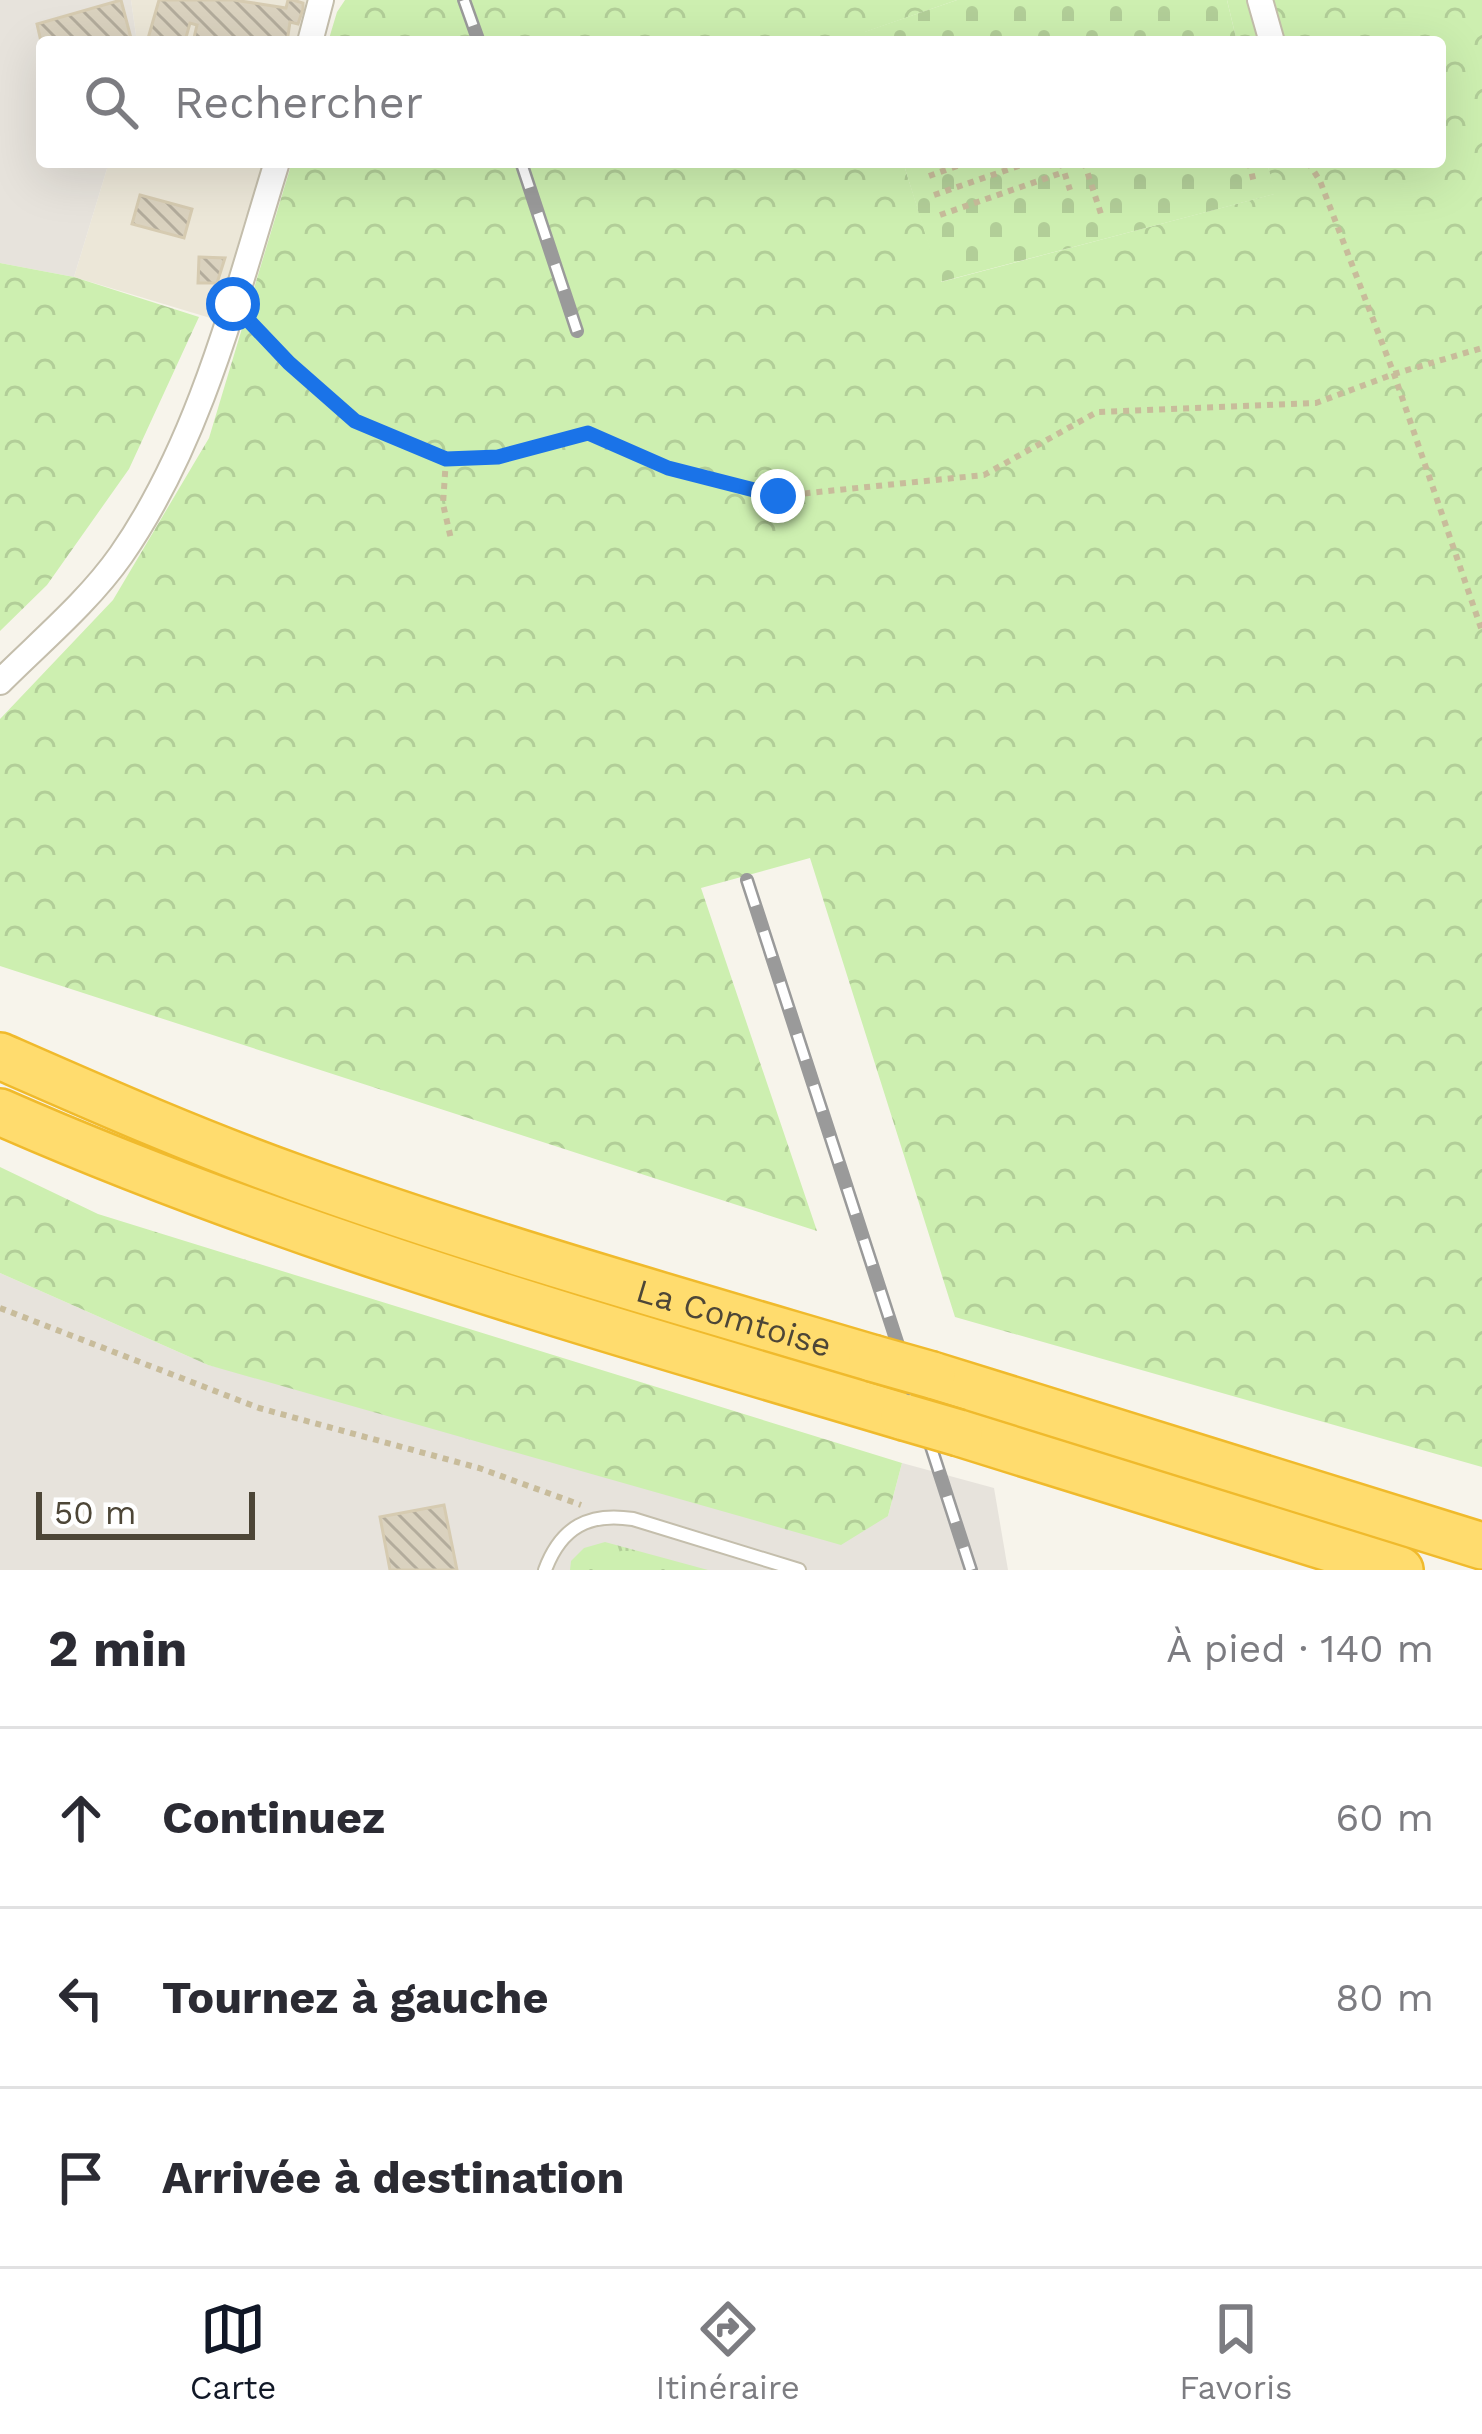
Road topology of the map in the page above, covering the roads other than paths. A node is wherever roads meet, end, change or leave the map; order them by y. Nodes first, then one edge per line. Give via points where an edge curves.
1 (321, 0) edge
2 (1260, 0) edge
3 (312, 36) edge
4 (1270, 36) edge
5 (275, 168) edge
6 (0, 682) edge
7 (0, 1056) edge
8 (0, 1112) edge
9 (1482, 1546) edge
10 (545, 1570) edge
11 (799, 1570) edge
12 (1400, 1570) edge

1 - 3 street
2 - 4 street
5 - 6 street via 165,477 121,555
7 - 9 highway, La Comtoise, bridge via 298,1179
8 - 12 highway, La Comtoise, bridge via 432,1274
10 - 11 lane via 572,1528 608,1515

